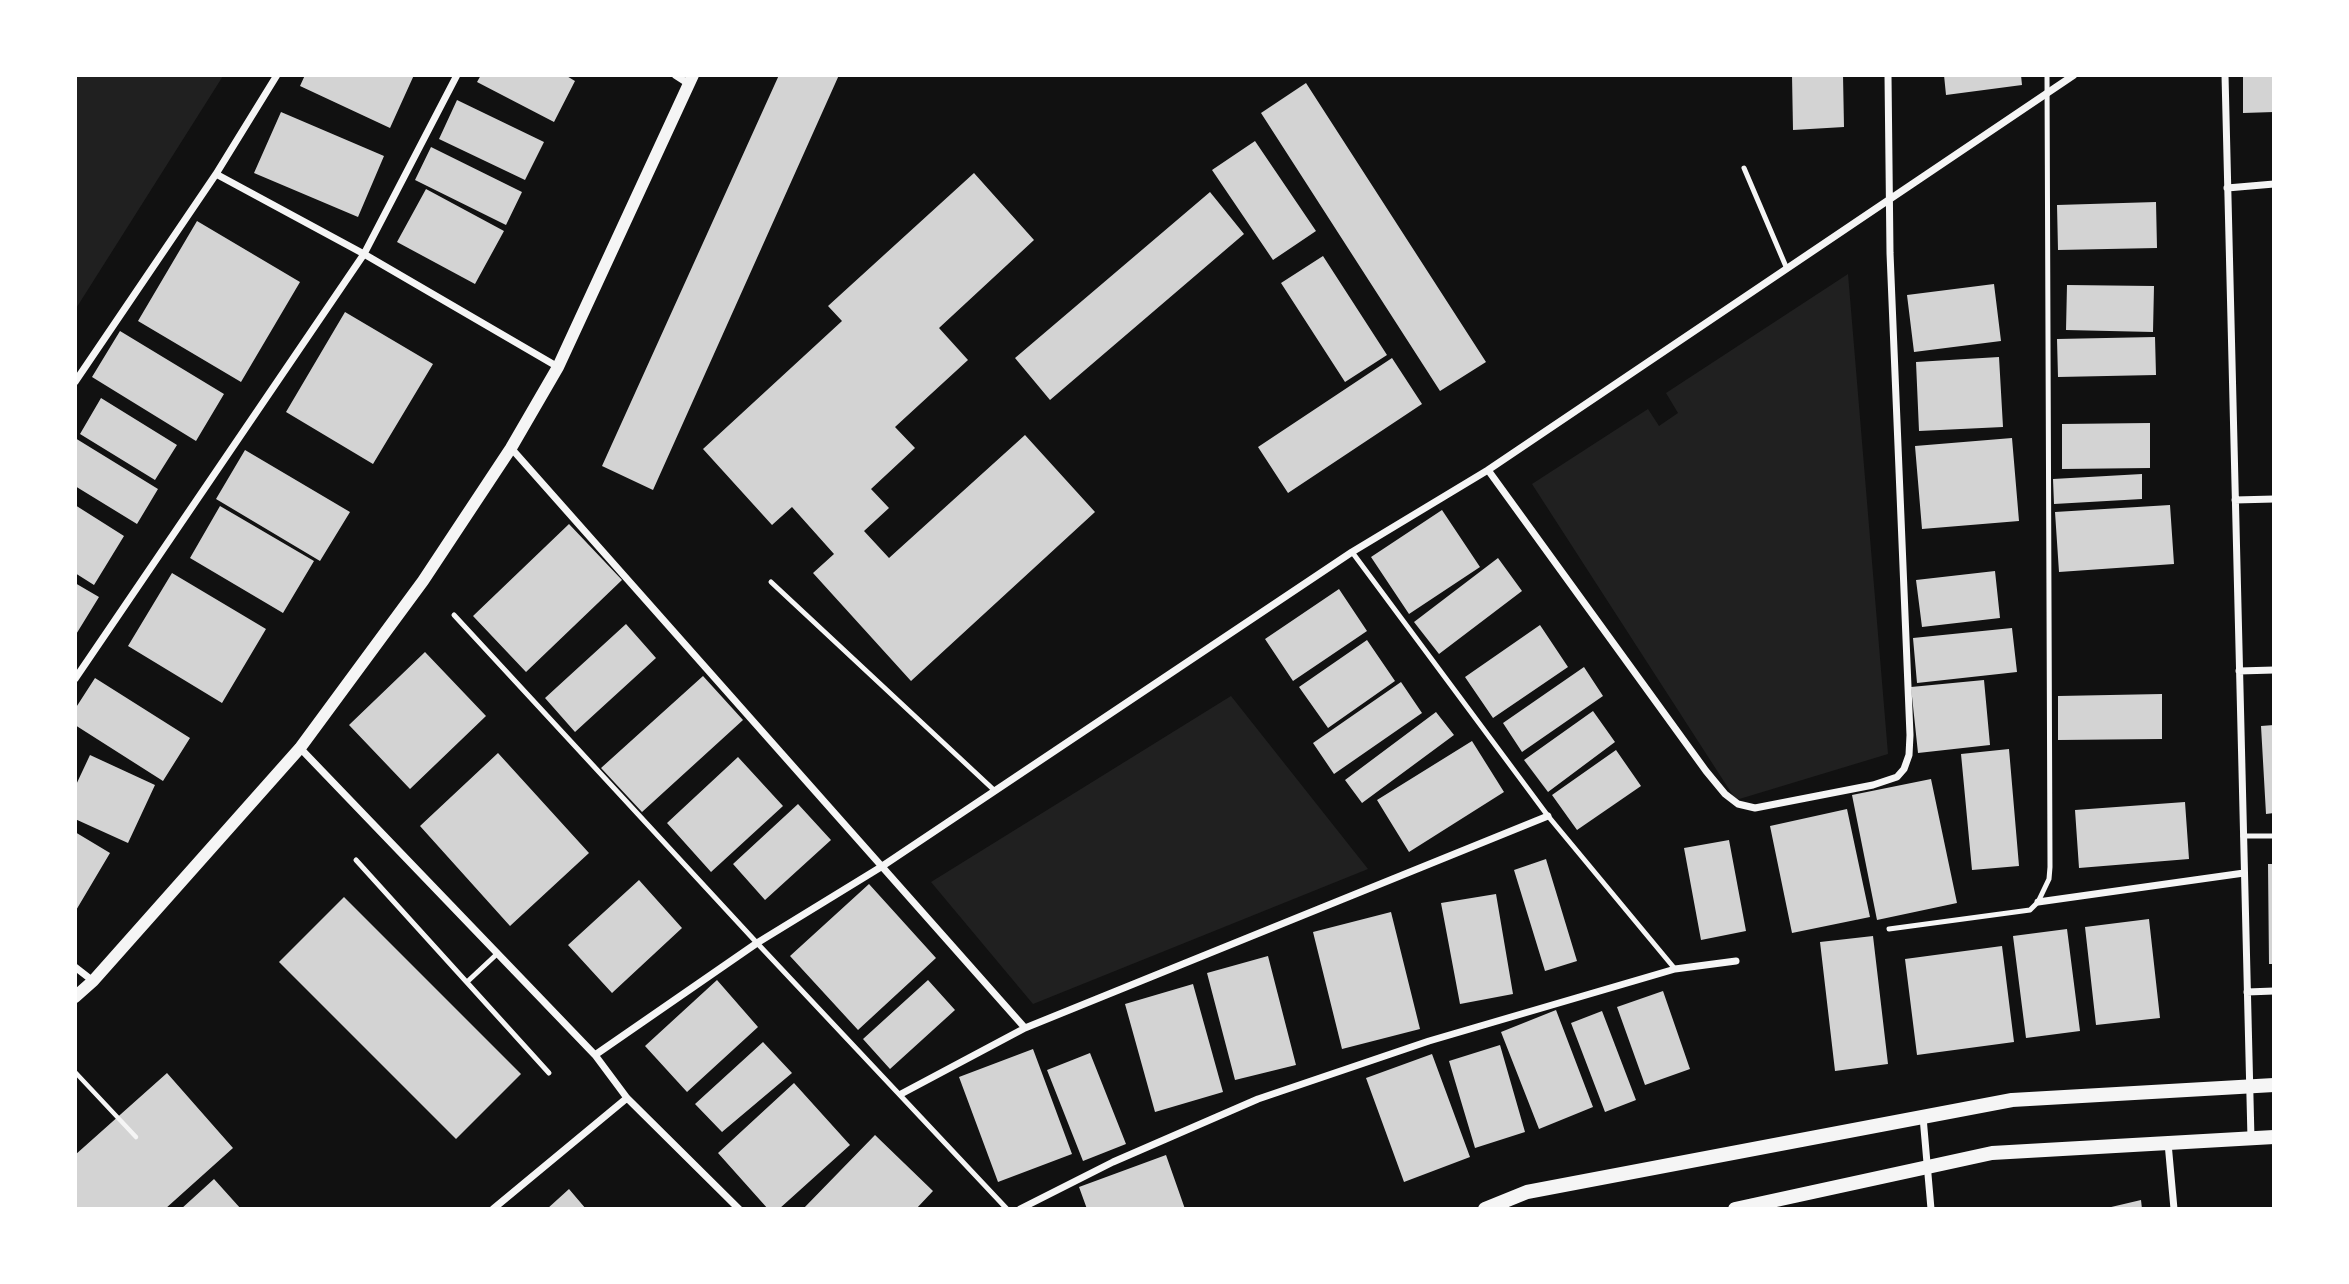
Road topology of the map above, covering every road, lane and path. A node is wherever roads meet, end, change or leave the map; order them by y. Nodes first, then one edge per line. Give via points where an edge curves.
1 (277, 75) edge
2 (457, 75) edge
3 (675, 75) edge
4 (1888, 75) edge
5 (2047, 75) edge
6 (2074, 75) edge
7 (2225, 75) edge
8 (691, 80) edge
9 (2047, 95) junction
10 (1744, 168) dead end
11 (216, 174) junction
12 (2274, 184) edge
13 (2227, 188) junction
14 (1889, 201) junction
15 (364, 254) junction
16 (1787, 269) junction
17 (558, 367) junction
18 (75, 382) edge
19 (511, 449) junction
20 (1488, 470) junction
21 (2274, 499) edge
22 (2235, 500) junction
23 (1352, 552) junction
24 (771, 582) dead end
25 (454, 615) dead end
26 (2274, 670) edge
27 (2239, 671) junction
28 (75, 679) edge
29 (300, 748) junction
30 (995, 791) junction
31 (1548, 816) junction
32 (2243, 836) junction
33 (2274, 836) edge
34 (356, 860) dead end
35 (881, 867) junction
36 (2244, 873) junction
37 (2038, 902) junction
38 (1889, 929) dead end
39 (757, 943) junction
40 (498, 953) junction
41 (1736, 961) dead end
42 (75, 967) edge
43 (1675, 969) junction
44 (93, 981) junction
45 (467, 982) junction
46 (2274, 991) edge
47 (2247, 992) junction
48 (75, 997) edge
49 (1025, 1028) junction
50 (594, 1055) junction
51 (75, 1072) edge
52 (550, 1073) dead end
53 (2274, 1086) edge
54 (2249, 1087) junction
55 (901, 1094) junction
56 (627, 1098) junction
57 (1923, 1117) junction
58 (135, 1137) dead end
59 (2274, 1137) edge
60 (2251, 1139) junction
61 (2168, 1143) junction
62 (1927, 1167) junction
63 (492, 1209) edge
64 (739, 1209) edge
65 (1007, 1209) edge
66 (1020, 1209) edge
67 (1485, 1209) edge
68 (1735, 1209) edge
69 (1931, 1209) edge
70 (2174, 1209) edge

1 - 11 street
2 - 15 street
3 - 8 street
4 - 14 street
5 - 9 lane
6 - 9 street
7 - 13 street
8 - 17 street
9 - 14 street
9 - 37 lane via 2050,867
10 - 16 lane
11 - 15 street
11 - 18 street
12 - 13 street
13 - 22 street
14 - 16 street
14 - 20 street via 1910,735 1905,769 1897,776 1873,785 1755,808 1738,804 1706,771
15 - 17 street
15 - 28 street
16 - 20 street
17 - 19 street
19 - 29 street via 423,581
19 - 35 street
20 - 23 street
21 - 22 street
22 - 27 street
23 - 30 street
23 - 31 lane
24 - 30 lane
25 - 39 lane
26 - 27 street
27 - 32 street
29 - 40 street
29 - 44 street
30 - 35 street
31 - 43 lane
31 - 49 street
32 - 33 lane
32 - 36 street
34 - 45 lane
35 - 39 street
35 - 49 street
36 - 37 street
36 - 47 street
37 - 38 lane via 2029,911
39 - 50 street
39 - 55 lane
40 - 45 lane
40 - 50 street
41 - 43 street
42 - 44 street
43 - 66 street via 1429,1041 1258,1099 1113,1162
44 - 48 street
45 - 52 lane
46 - 47 street
47 - 54 street
49 - 55 street
50 - 56 street
51 - 58 path
53 - 54 main road
54 - 57 main road via 2012,1100
54 - 60 street
55 - 65 lane
56 - 63 street
56 - 64 street
57 - 62 street
57 - 67 main road via 1527,1192
59 - 60 main road
60 - 61 main road
61 - 62 main road via 1992,1153
61 - 70 street
62 - 68 main road
62 - 69 street

